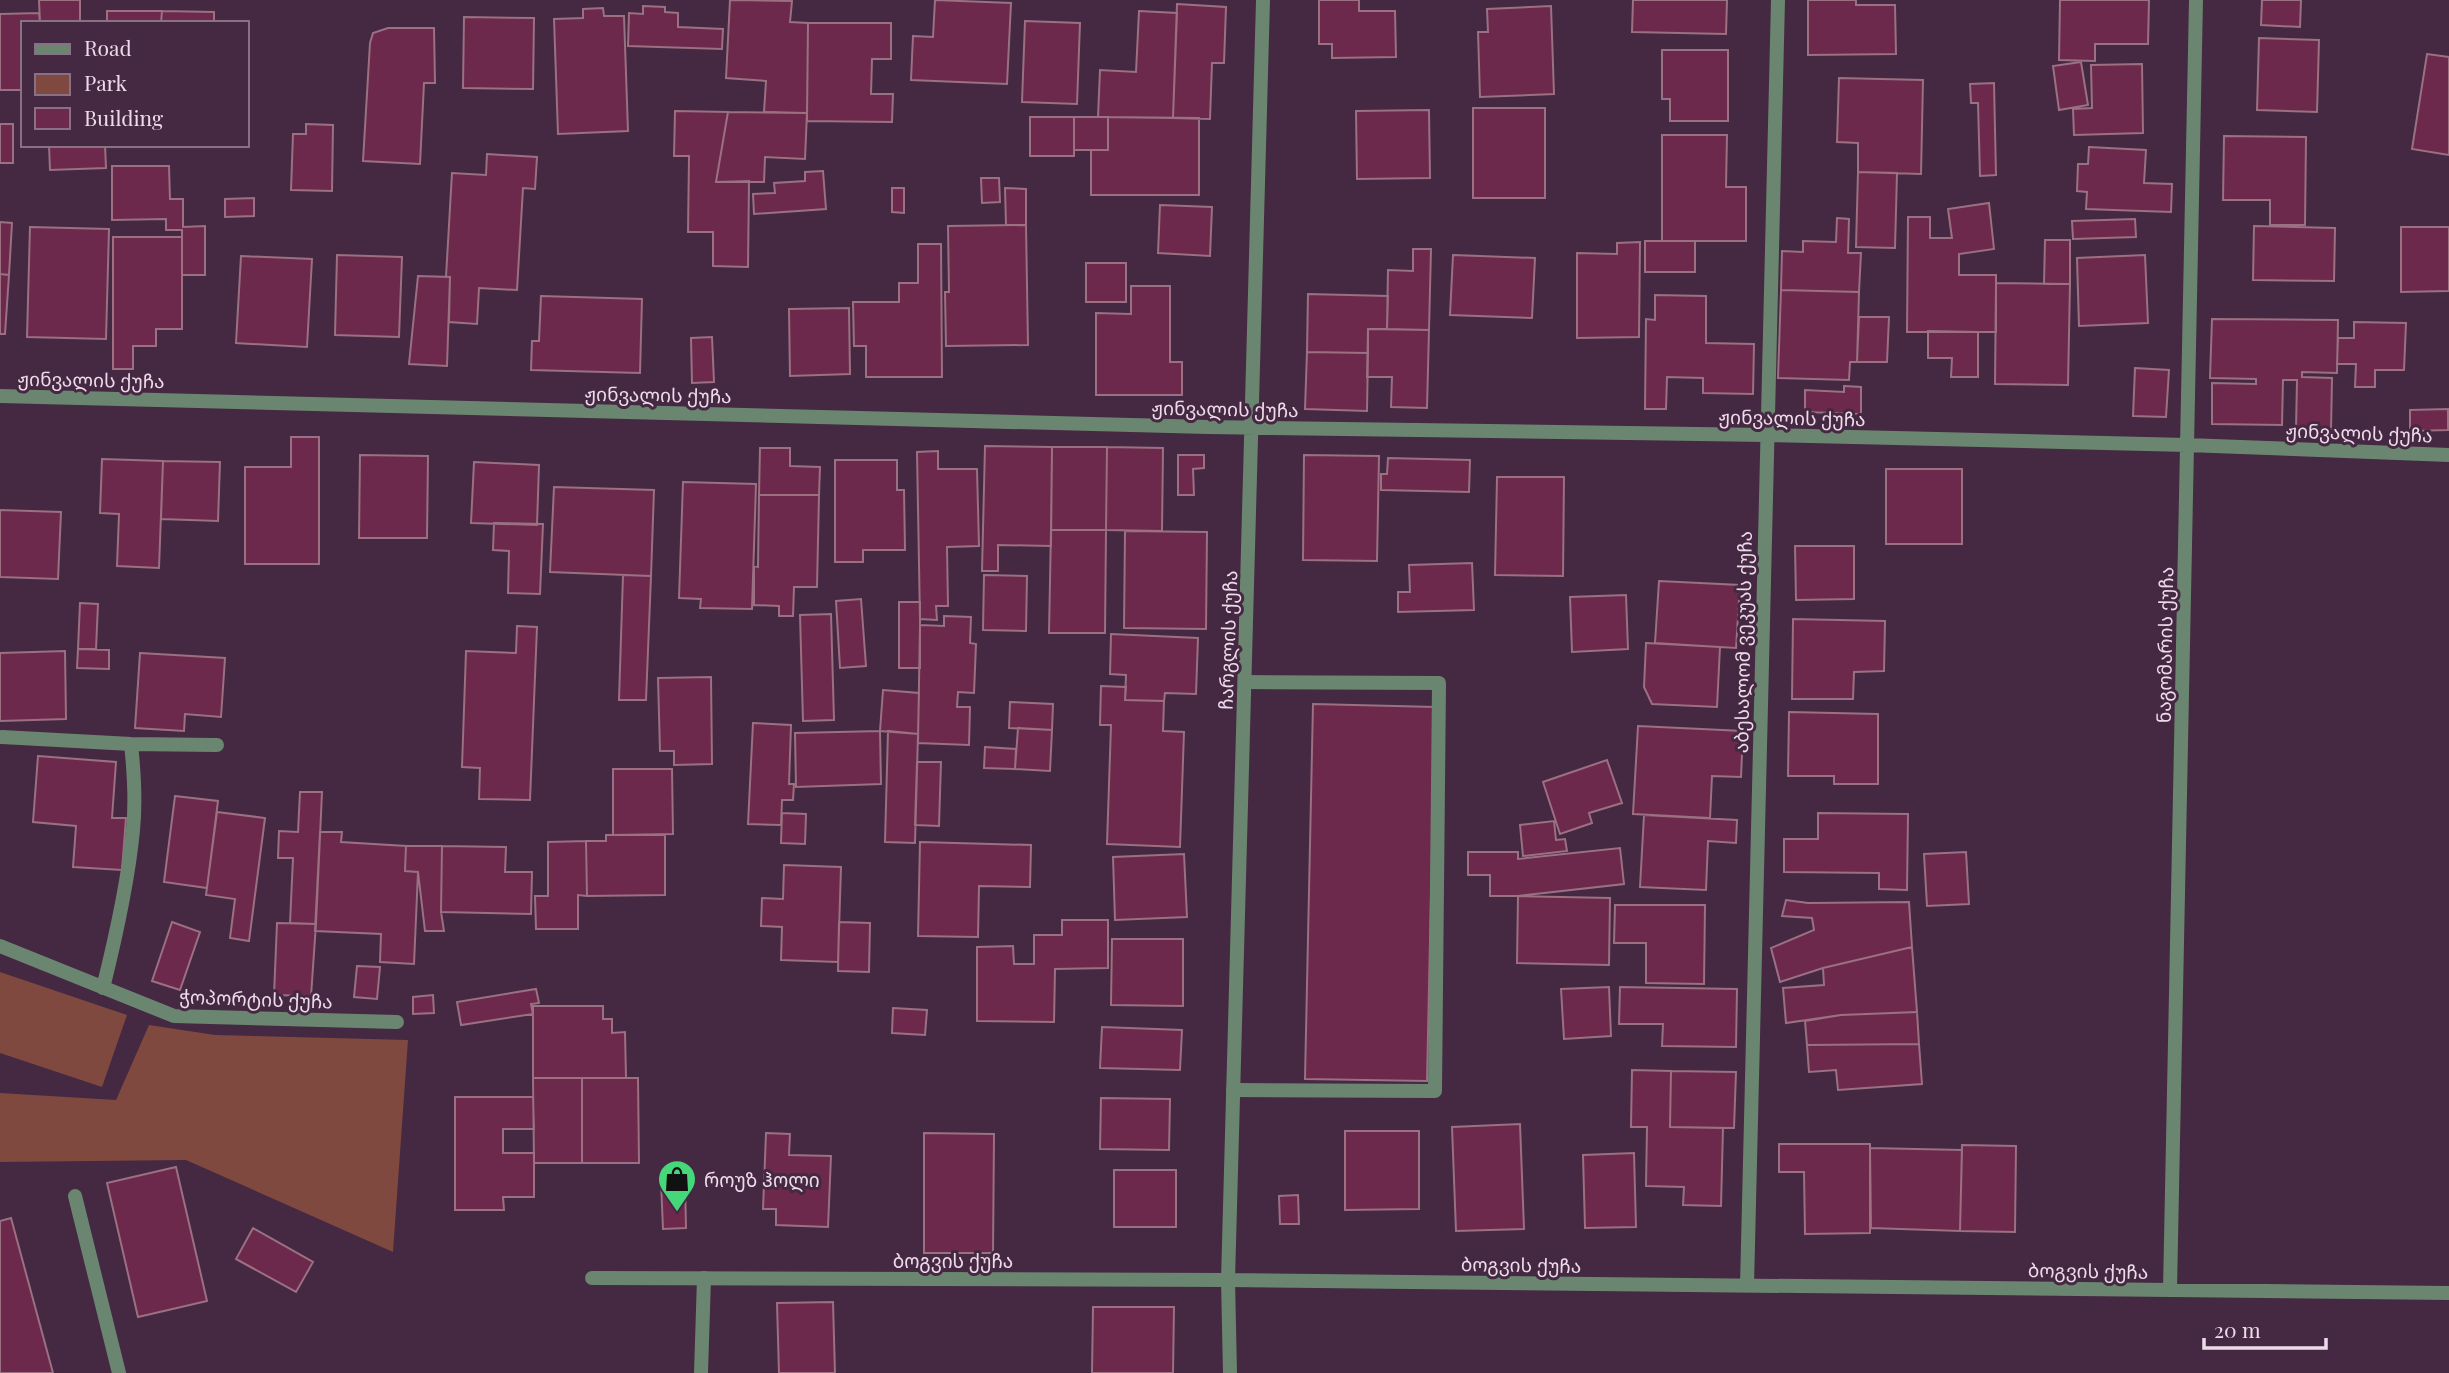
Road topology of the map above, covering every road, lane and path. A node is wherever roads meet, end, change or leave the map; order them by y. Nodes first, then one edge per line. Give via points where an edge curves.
1 (1263, 0) edge
2 (1778, 0) edge
3 (2196, 0) edge
4 (0, 396) edge
5 (1253, 428) junction
6 (1766, 435) junction
7 (2187, 445) junction
8 (2449, 455) edge
9 (1245, 682) junction
10 (2, 737) dead end
11 (131, 744) junction
12 (217, 745) dead end
13 (0, 946) edge
14 (103, 988) junction
15 (397, 1022) dead end
16 (1233, 1090) junction
17 (75, 1196) dead end
18 (592, 1278) dead end
19 (704, 1278) junction
20 (1228, 1280) junction
21 (1747, 1286) junction
22 (2170, 1290) junction
23 (2449, 1293) edge
24 (119, 1373) edge
25 (701, 1373) edge
26 (1230, 1373) edge

1 - 5 street, ჩარგლის ქუჩა
2 - 6 street, აბესალომ ვეკუას ქუჩა
3 - 7 street, ნაგომარის ქუჩა
4 - 5 street, ჟინვალის ქუჩა
5 - 6 street, ჟინვალის ქუჩა
5 - 9 street, ჩარგლის ქუჩა
6 - 7 street, ჟინვალის ქუჩა
6 - 21 street, აბესალომ ვეკუას ქუჩა
7 - 8 street, ჟინვალის ქუჩა
7 - 22 street, ნაგომარის ქუჩა
9 - 16 street, ჩარგლის ქუჩა
9 - 16 street via 1439,683 1435,1091
10 - 11 street
11 - 12 street
11 - 14 street via 133,829 120,918
13 - 14 street, ჭოპორტის ქუჩა
14 - 15 street, ჭოპორტის ქუჩა via 174,1016
16 - 20 street, ჩარგლის ქუჩა
17 - 24 street
18 - 19 street, ბოგვის ქუჩა
19 - 20 street, ბოგვის ქუჩა
19 - 25 street
20 - 21 street, ბოგვის ქუჩა
20 - 26 street, ჩარგლის ქუჩა
21 - 22 street, ბოგვის ქუჩა
22 - 23 street, ბოგვის ქუჩა

